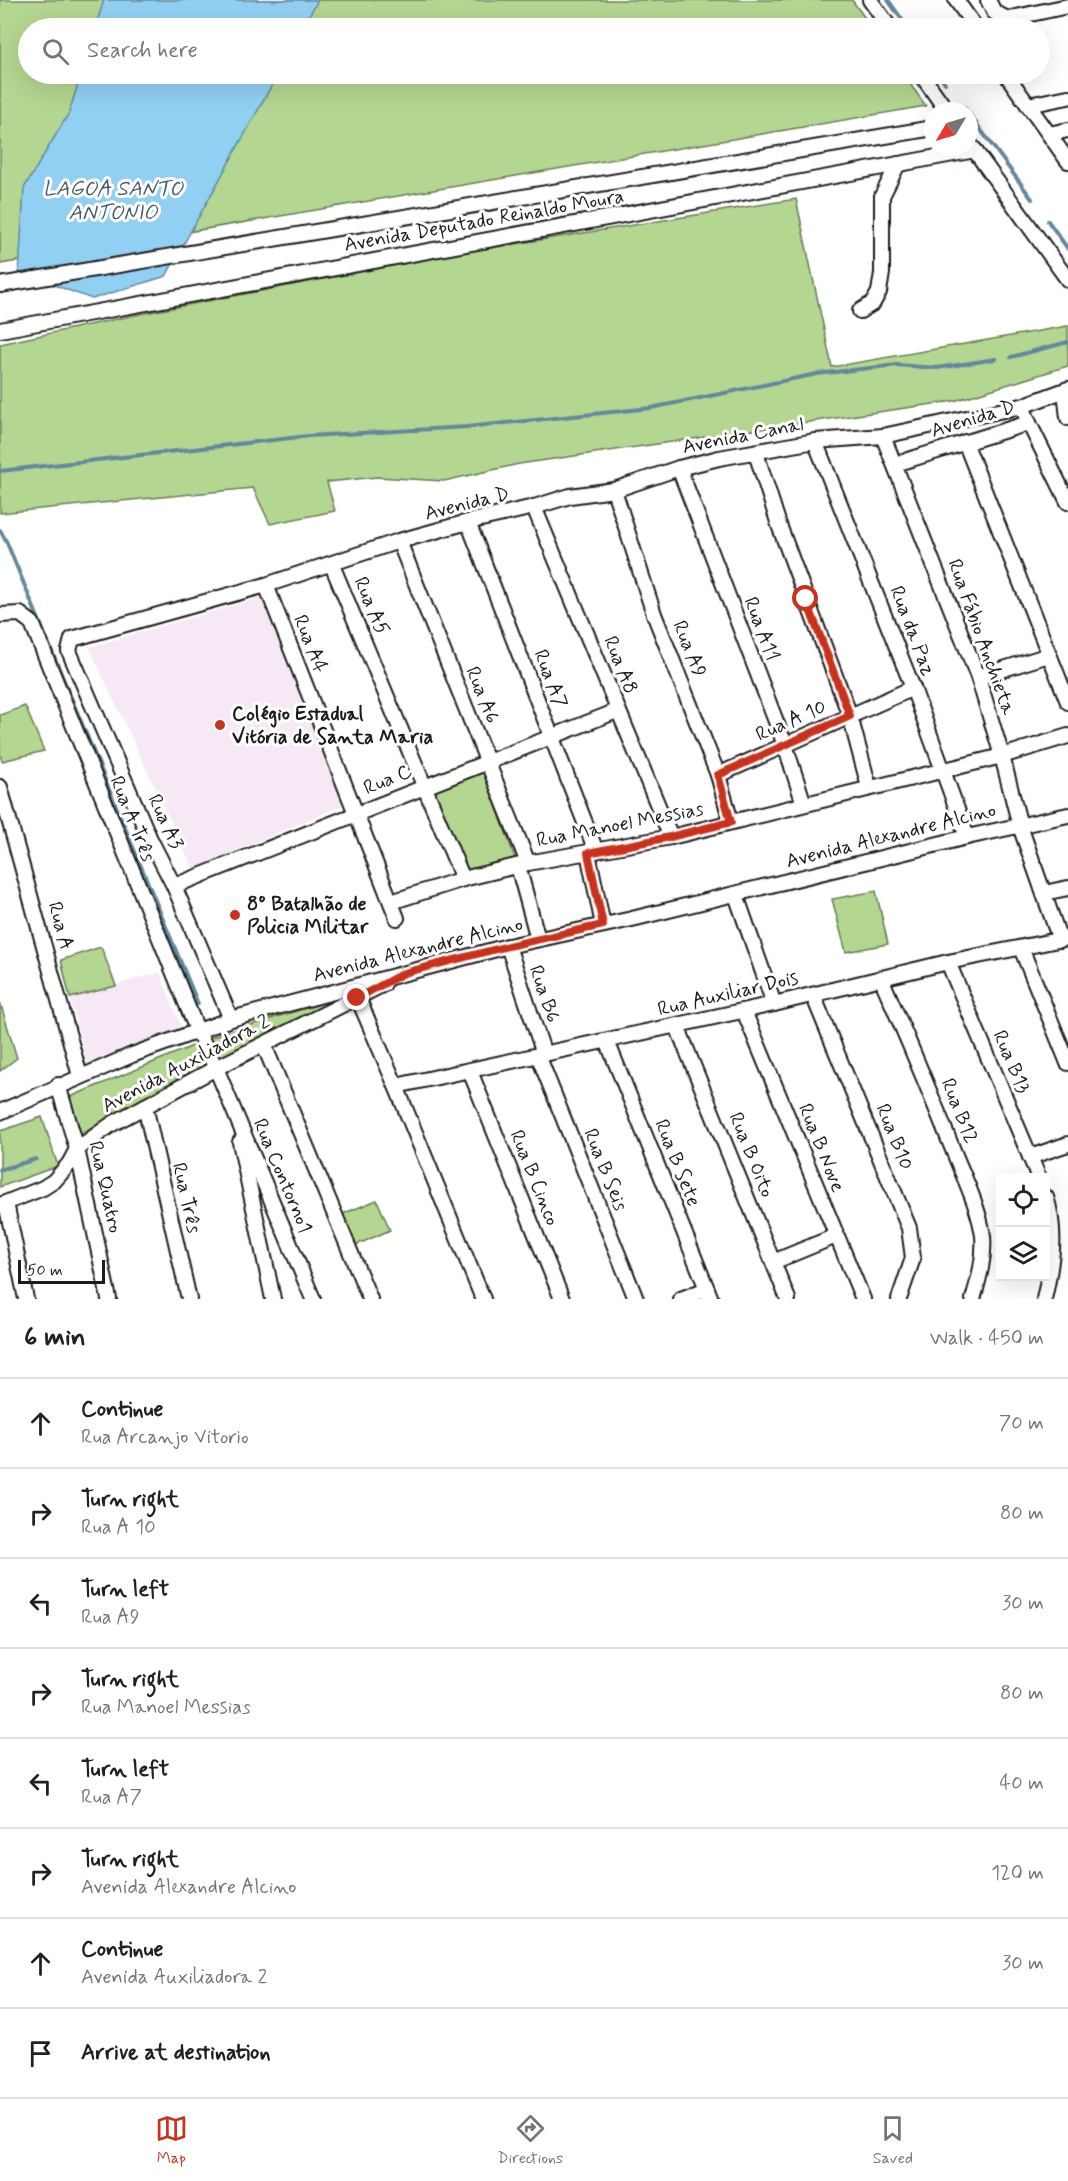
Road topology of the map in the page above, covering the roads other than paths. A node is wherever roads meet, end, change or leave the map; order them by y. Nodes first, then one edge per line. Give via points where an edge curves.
1 (870, 0) edge
2 (886, 0) edge
3 (956, 0) edge
4 (988, 0) edge
5 (1067, 0) edge
6 (1068, 5) edge
7 (883, 18) edge
8 (887, 18) edge
9 (969, 18) edge
10 (1005, 18) edge
11 (1011, 18) edge
12 (928, 84) edge
13 (1013, 84) edge
14 (1068, 97) edge
15 (940, 102) edge
16 (1028, 105) junction
17 (924, 130) edge
18 (1068, 130) edge
19 (1049, 134) junction
20 (978, 154) edge
21 (931, 156) edge
22 (1068, 161) edge
23 (898, 164) junction
24 (1068, 280) edge
25 (0, 285) edge
26 (860, 311) dead end
27 (0, 330) edge
28 (1067, 390) edge
29 (1022, 406) junction
30 (1068, 418) edge
31 (1029, 423) junction
32 (883, 436) junction
33 (815, 441) junction
34 (965, 442) junction
35 (756, 453) junction
36 (895, 464) junction
37 (679, 468) junction
38 (614, 490) junction
39 (1068, 502) edge
40 (534, 507) junction
41 (468, 522) junction
42 (399, 541) junction
43 (332, 565) junction
44 (266, 585) junction
45 (0, 615) edge
46 (72, 639) joint
47 (1049, 655) junction
48 (978, 677) junction
49 (913, 688) junction
50 (1068, 702) edge
51 (617, 711) junction
52 (850, 716) junction
53 (1068, 736) edge
54 (551, 737) junction
55 (785, 745) junction
56 (1002, 756) junction
57 (487, 762) junction
58 (943, 770) junction
59 (718, 775) junction
60 (423, 787) junction
61 (869, 787) junction
62 (0, 788) edge
63 (804, 804) junction
64 (356, 814) junction
65 (1068, 815) edge
66 (731, 822) junction
67 (1020, 826) junction
68 (670, 837) junction
69 (967, 837) junction
70 (592, 852) junction
71 (523, 865) junction
72 (463, 879) junction
73 (174, 886) junction
74 (1068, 888) edge
75 (1044, 893) junction
76 (736, 895) junction
77 (391, 902) junction
78 (397, 918) dead end
79 (603, 925) junction
80 (538, 939) junction
81 (1064, 939) edge
82 (508, 946) junction
83 (1021, 948) junction
84 (948, 962) junction
85 (881, 978) junction
86 (355, 992) junction
87 (813, 995) junction
88 (774, 1004) junction
89 (744, 1011) junction
90 (231, 1019) junction
91 (677, 1026) junction
92 (198, 1030) junction
93 (607, 1041) junction
94 (264, 1045) junction
95 (541, 1054) junction
96 (1068, 1063) edge
97 (216, 1068) junction
98 (470, 1071) junction
99 (80, 1076) junction
100 (58, 1085) junction
101 (396, 1086) junction
102 (145, 1106) junction
103 (0, 1112) edge
104 (234, 1114) junction
105 (1068, 1144) edge
106 (77, 1149) junction
107 (1030, 1157) junction
108 (1037, 1173) edge
109 (3, 1204) edge
110 (1050, 1215) edge
111 (836, 1236) junction
112 (773, 1262) junction
113 (709, 1294) edge
114 (479, 1298) edge
115 (26, 1299) edge
116 (109, 1299) edge
117 (189, 1299) edge
118 (273, 1299) edge
119 (313, 1299) edge
120 (370, 1299) edge
121 (562, 1299) edge
122 (636, 1299) edge
123 (681, 1299) edge
124 (788, 1299) edge
125 (863, 1299) edge
126 (899, 1299) edge
127 (973, 1299) edge
128 (1044, 1299) edge

1 - 7 street
2 - 8 street
3 - 9 street
4 - 10 street via 994,12
5 - 6 street
6 - 11 street
12 - 15 street
13 - 16 street
14 - 16 street
16 - 19 street
17 - 25 street, Avenida Deputado Reinaldo Moura
18 - 19 street
19 - 22 street
20 - 24 street
21 - 23 street, Avenida Deputado Reinaldo Moura
23 - 26 street via 882,196 879,292 873,303
23 - 27 street, Avenida Deputado Reinaldo Moura
28 - 29 street, Avenida D
28 - 30 street
29 - 31 street, Avenida D
29 - 32 street, Avenida Canal
31 - 34 street, Avenida D
31 - 39 street
32 - 33 street, Avenida Canal
32 - 36 street
33 - 35 street, Avenida Canal
33 - 49 street, Rua da Paz
34 - 36 street, Avenida D
34 - 47 street
35 - 37 street, Avenida Canal
35 - 52 street via 782,536
36 - 48 street, Rua Fábio Anchieta
37 - 38 street, Avenida Canal
37 - 55 street, Rua A11
38 - 40 street, Avenida D via 570,496
38 - 59 street, Rua A9 via 654,614
40 - 41 street, Avenida D
40 - 51 street, Rua A8
41 - 42 street, Avenida D
41 - 54 street, Rua A7
42 - 43 street, Avenida D
42 - 57 street, Rua A6
43 - 44 street, Rua A5
43 - 60 street, Rua A5
44 - 46 street, Rua A5
44 - 64 street, Rua A4
45 - 92 street, Rua A Três via 20,614 32,623
46 - 73 street, Rua A3 via 69,651
47 - 48 street
47 - 50 street
48 - 56 street, Rua Fábio Anchieta
49 - 52 street, Rua A 10
49 - 58 street, Rua da Paz
51 - 54 street, Rua C
51 - 68 street, Rua A8
52 - 55 street, Rua A 10
52 - 61 street
53 - 56 street, Rua Manoel Messias
54 - 57 street, Rua C
54 - 70 street, Rua A7
55 - 59 street, Rua A 10
55 - 63 street, Rua A11
56 - 58 street, Rua Manoel Messias
56 - 67 street, Rua Fábio Anchieta
57 - 60 street, Rua C
57 - 71 street, Rua A6
58 - 61 street, Rua Manoel Messias
58 - 69 street, Rua da Paz
59 - 66 street, Rua A9
60 - 64 street, Rua C
60 - 72 street, Rua A5
61 - 63 street, Rua Manoel Messias
62 - 99 street, Rua A
63 - 66 street, Rua Manoel Messias
64 - 73 street, Rua C
64 - 77 street, Rua A4
65 - 67 street, Avenida Alexandre Alcino
66 - 68 street, Rua Manoel Messias
67 - 69 street, Avenida Alexandre Alcino
67 - 75 street, Rua Fábio Anchieta
68 - 70 street, Rua Manoel Messias
69 - 76 street, Avenida Alexandre Alcino
70 - 71 street, Rua Manoel Messias
70 - 79 street, Rua A7
71 - 72 street, Rua Manoel Messias
71 - 80 street, Rua A6
72 - 77 street, Rua Manoel Messias
73 - 90 street, Rua A3
74 - 75 street
75 - 81 street, Rua Fábio Anchieta
76 - 79 street, Avenida Alexandre Alcino
76 - 88 street
77 - 78 street, Rua A4
79 - 80 street, Avenida Alexandre Alcino
80 - 82 street, Avenida Alexandre Alcino
81 - 83 street, Rua Auxiliar Dois
82 - 86 street, Avenida Alexandre Alcino via 404,973
82 - 95 street, Rua B6
83 - 84 street, Rua Auxiliar Dois
83 - 96 street
84 - 85 street, Rua Auxiliar Dois
84 - 107 street, Rua B13
85 - 87 street, Rua Auxiliar Dois
85 - 127 street, Rua B12 via 980,1222 983,1250
86 - 90 street, Avenida Alexandre Alcino
86 - 94 street, Avenida Auxiliadora 2
86 - 101 street
87 - 88 street, Rua Auxiliar Dois
87 - 126 street, Rua B10 via 909,1228 913,1258
88 - 89 street, Rua Auxiliar Dois
89 - 91 street, Rua Auxiliar Dois
89 - 111 street, Rua B Nove
90 - 92 street, Avenida Alexandre Alcino
91 - 93 street, Rua Auxiliar Dois
91 - 112 street, Rua B Oito
92 - 97 street, Rua A Três
92 - 99 street, Avenida Alexandre Alcino
93 - 95 street, Rua Auxiliar Dois
93 - 113 street, Rua B Sete
94 - 97 street, Avenida Auxiliadora 2
94 - 120 street
95 - 98 street, Rua Auxiliar Dois
95 - 122 street, Rua B Seis
97 - 102 street, Avenida Auxiliadora 2
97 - 104 street, Rua Contorno1
98 - 101 street, Rua Auxiliar Dois
98 - 121 street, Rua B Cinco
99 - 100 street, Avenida Alexandre Alcino
100 - 103 street, Avenida Alexandre Alcino
100 - 106 street, Rua Quatro
101 - 114 street
102 - 106 street, Avenida Auxiliadora 2
102 - 117 street, Rua Três
104 - 118 street
104 - 119 street, Rua Contorno1
105 - 107 street
106 - 109 street, Avenida Auxiliadora 2 via 54,1181
106 - 116 street, Rua Quatro
107 - 108 street, Rua B13
109 - 115 street
110 - 128 street via 1052,1254
111 - 112 street
111 - 125 street, Rua B Nove
112 - 124 street, Rua B Oito
113 - 123 street

